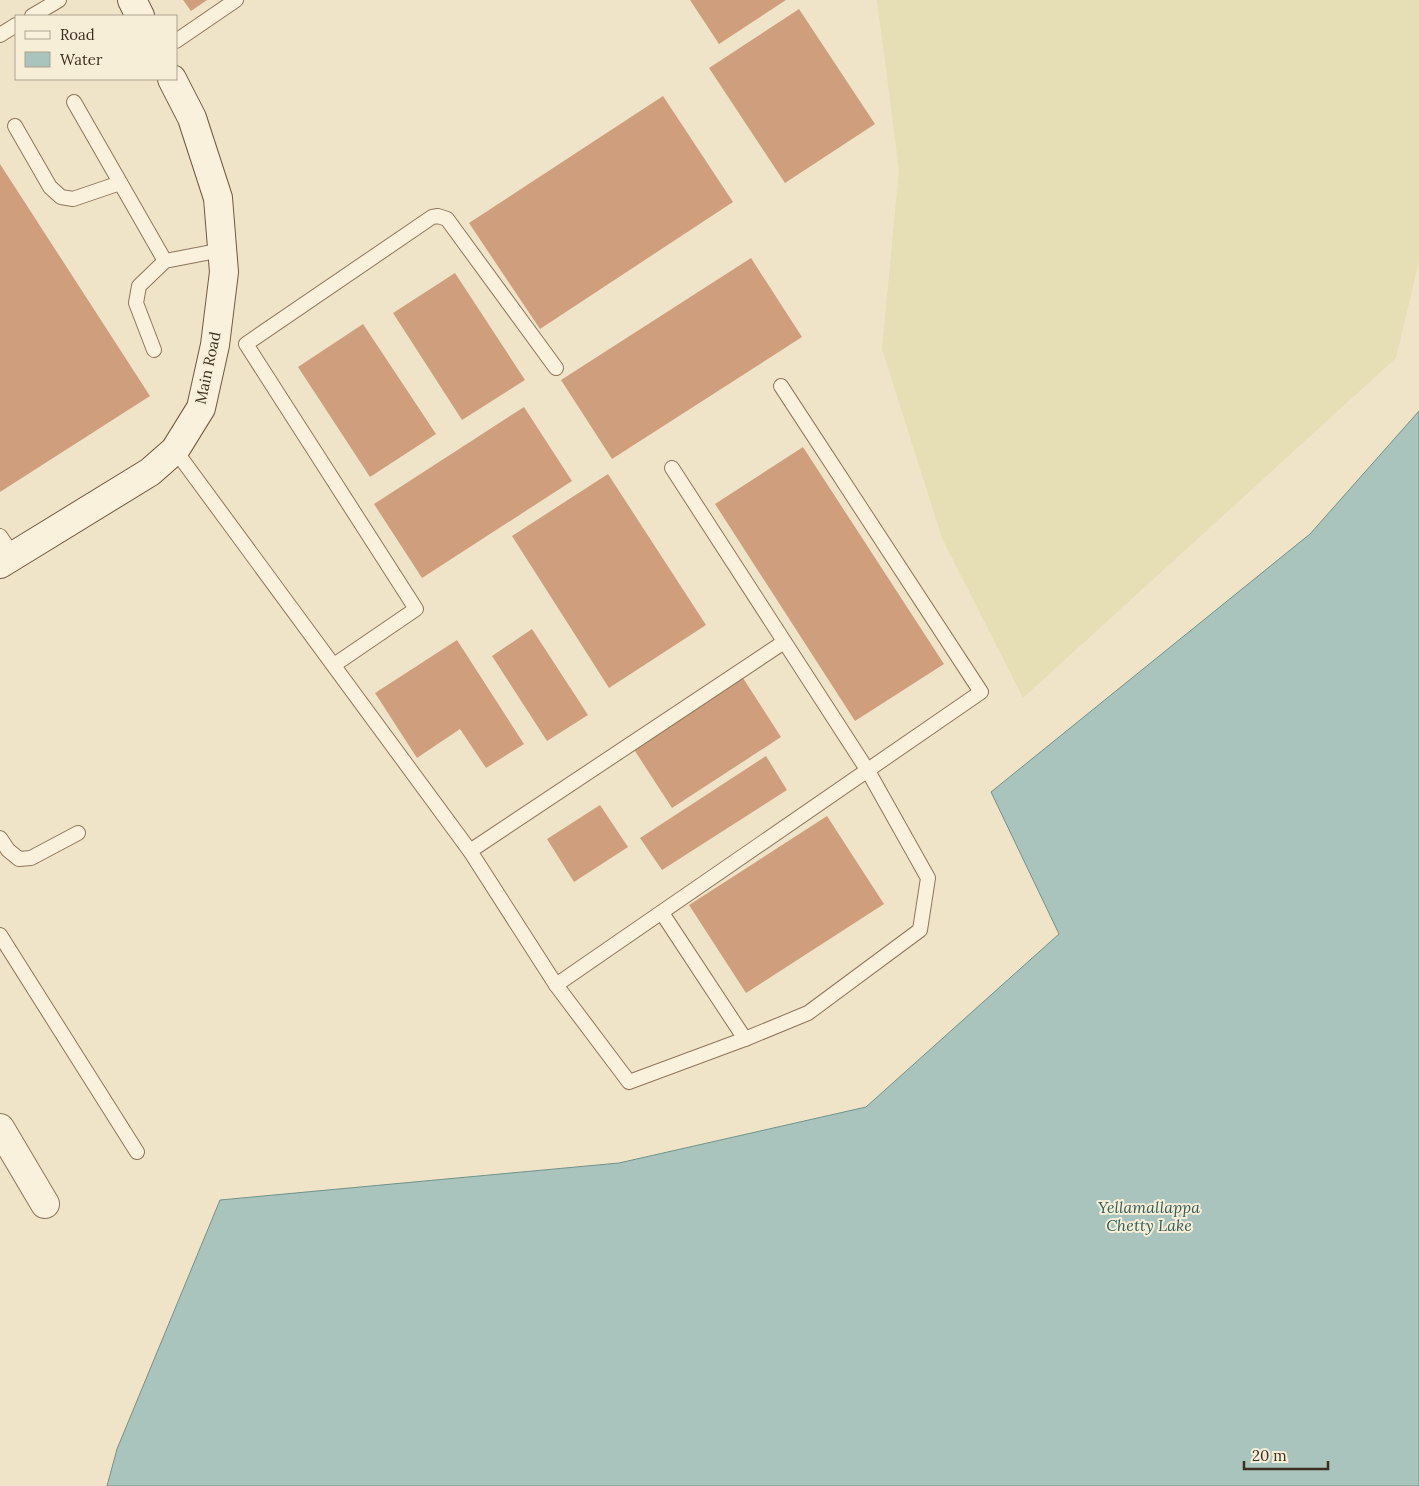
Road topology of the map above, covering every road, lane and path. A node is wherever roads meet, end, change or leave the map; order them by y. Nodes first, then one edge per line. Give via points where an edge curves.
1 (59, 0) edge
2 (132, 0) edge
3 (236, 0) edge
4 (34, 15) edge
5 (140, 15) edge
6 (15, 26) edge
7 (0, 35) edge
8 (178, 40) edge
9 (173, 80) edge
10 (74, 102) dead end
11 (14, 126) dead end
12 (120, 183) junction
13 (222, 250) junction
14 (165, 262) junction
15 (154, 350) dead end
16 (556, 368) dead end
17 (781, 386) dead end
18 (176, 450) junction
19 (672, 468) dead end
20 (4, 551) edge
21 (784, 642) junction
22 (334, 665) junction
23 (868, 771) junction
24 (78, 833) dead end
25 (0, 838) edge
26 (470, 851) junction
27 (662, 913) junction
28 (0, 935) edge
29 (556, 985) junction
30 (745, 1040) junction
31 (0, 1128) edge
32 (137, 1152) dead end
33 (45, 1204) dead end

1 - 4 lane
2 - 5 street
3 - 8 lane
6 - 7 lane
9 - 13 street, Main Road via 192,118 218,198
10 - 12 lane
11 - 12 lane via 50,187 61,197 73,199
12 - 14 lane
13 - 14 lane
13 - 18 street, Main Road via 224,272 215,346 201,408
14 - 15 lane via 139,286 136,303
16 - 22 lane via 447,219 438,216 246,344 416,609
17 - 23 lane via 981,692
18 - 20 street, Main Road via 150,472
18 - 22 lane
19 - 21 lane
21 - 23 lane
21 - 26 lane
22 - 26 lane
23 - 27 lane
23 - 30 lane via 928,878 920,930 808,1013
24 - 25 lane via 31,858 20,859
26 - 29 lane
27 - 29 lane
27 - 30 lane
28 - 32 lane
29 - 30 lane via 630,1082
31 - 33 street

